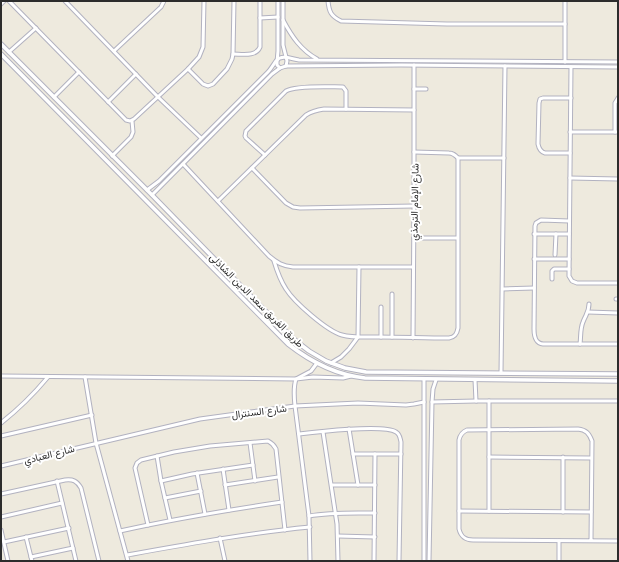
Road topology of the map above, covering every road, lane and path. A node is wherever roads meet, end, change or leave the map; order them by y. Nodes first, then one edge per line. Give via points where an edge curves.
1 (4, 1) edge
2 (9, 1) edge
3 (65, 1) edge
4 (164, 1) edge
5 (204, 1) edge
6 (234, 1) edge
7 (260, 1) edge
8 (278, 1) edge
9 (283, 1) edge
10 (328, 1) edge
11 (566, 1) edge
12 (1, 4) edge
13 (278, 17) junction
14 (260, 18) junction
15 (283, 19) junction
16 (565, 24) junction
17 (36, 28) junction
18 (1, 44) edge
19 (278, 48) junction
20 (284, 48) junction
21 (9, 52) junction
22 (114, 52) junction
23 (1, 54) edge
24 (233, 54) junction
25 (286, 57) junction
26 (277, 60) junction
27 (299, 60) junction
28 (318, 60) junction
29 (401, 61) junction
30 (428, 61) junction
31 (487, 62) junction
32 (520, 62) junction
33 (548, 62) junction
34 (565, 62) junction
35 (583, 62) junction
36 (618, 62) edge
37 (299, 65) junction
38 (401, 65) junction
39 (286, 66) junction
40 (414, 66) junction
41 (428, 66) junction
42 (487, 66) junction
43 (505, 66) junction
44 (520, 66) junction
45 (548, 67) junction
46 (571, 67) junction
47 (583, 67) junction
48 (618, 67) edge
49 (280, 68) junction
50 (188, 69) junction
51 (270, 71) junction
52 (79, 72) junction
53 (136, 74) junction
54 (272, 74) junction
55 (37, 80) junction
56 (32, 84) junction
57 (46, 89) junction
58 (414, 89) junction
59 (426, 89) dead end
60 (40, 94) junction
61 (158, 96) junction
62 (54, 97) junction
63 (570, 98) junction
64 (618, 98) edge
65 (108, 102) junction
66 (346, 109) junction
67 (414, 110) junction
68 (219, 120) junction
69 (132, 121) junction
70 (215, 124) junction
71 (222, 124) junction
72 (219, 127) junction
73 (570, 132) junction
74 (617, 132) edge
75 (201, 138) junction
76 (190, 149) junction
77 (194, 152) junction
78 (414, 152) junction
79 (570, 153) junction
80 (265, 155) junction
81 (112, 156) junction
82 (458, 158) junction
83 (504, 158) junction
84 (182, 164) junction
85 (252, 168) junction
86 (570, 178) junction
87 (618, 179) edge
88 (159, 181) junction
89 (162, 184) junction
90 (147, 190) junction
91 (152, 195) junction
92 (218, 201) junction
93 (414, 206) junction
94 (569, 220) junction
95 (534, 234) junction
96 (556, 234) junction
97 (569, 234) junction
98 (414, 238) junction
99 (457, 238) junction
100 (556, 255) dead end
101 (534, 259) junction
102 (569, 259) junction
103 (274, 261) junction
104 (359, 267) junction
105 (413, 267) junction
106 (569, 269) junction
107 (552, 278) dead end
108 (618, 283) edge
109 (242, 286) junction
110 (534, 288) junction
111 (503, 289) junction
112 (236, 292) junction
113 (392, 294) dead end
114 (251, 296) junction
115 (245, 300) junction
116 (589, 304) dead end
117 (381, 307) dead end
118 (588, 312) junction
119 (618, 313) edge
120 (358, 337) junction
121 (381, 337) junction
122 (392, 337) junction
123 (413, 338) junction
124 (580, 344) junction
125 (618, 344) edge
126 (331, 363) junction
127 (317, 364) junction
128 (396, 372) junction
129 (410, 373) junction
130 (501, 373) junction
131 (561, 373) junction
132 (575, 373) junction
133 (618, 374) edge
134 (351, 376) junction
135 (2, 377) edge
136 (48, 377) junction
137 (85, 378) junction
138 (296, 379) junction
139 (395, 379) junction
140 (409, 379) junction
141 (424, 379) junction
142 (436, 380) junction
143 (475, 380) junction
144 (560, 381) junction
145 (573, 381) junction
146 (618, 381) edge
147 (424, 388) junction
148 (433, 389) junction
149 (476, 401) junction
150 (488, 401) junction
151 (618, 401) edge
152 (424, 402) junction
153 (432, 402) junction
154 (295, 406) junction
155 (92, 414) junction
156 (1, 423) edge
157 (349, 429) junction
158 (489, 430) junction
159 (323, 432) junction
160 (299, 434) junction
161 (1, 436) edge
162 (96, 443) junction
163 (250, 443) junction
164 (353, 454) junction
165 (375, 454) junction
166 (401, 454) junction
167 (157, 456) junction
168 (489, 457) junction
169 (563, 458) junction
170 (592, 458) junction
171 (253, 465) junction
172 (1, 466) edge
173 (222, 469) junction
174 (197, 473) junction
175 (278, 477) junction
176 (161, 480) junction
177 (57, 481) junction
178 (255, 481) junction
179 (225, 485) junction
180 (332, 485) junction
181 (358, 485) junction
182 (375, 485) junction
183 (201, 492) junction
184 (1, 494) edge
185 (165, 498) junction
186 (282, 502) junction
187 (62, 503) junction
188 (229, 510) junction
189 (459, 511) junction
190 (489, 511) junction
191 (563, 512) junction
192 (591, 512) junction
193 (336, 513) junction
194 (375, 513) junction
195 (205, 514) junction
196 (309, 516) junction
197 (1, 517) edge
198 (170, 520) junction
199 (148, 525) junction
200 (310, 527) junction
201 (68, 528) junction
202 (1, 530) edge
203 (285, 530) junction
204 (120, 531) junction
205 (338, 536) junction
206 (26, 537) junction
207 (375, 537) junction
208 (220, 538) junction
209 (559, 541) junction
210 (591, 541) junction
211 (618, 541) edge
212 (4, 542) junction
213 (73, 548) junction
214 (127, 555) junction
215 (31, 559) edge
216 (8, 561) edge
217 (76, 561) edge
218 (99, 561) edge
219 (128, 561) edge
220 (225, 561) edge
221 (310, 561) edge
222 (338, 561) edge
223 (374, 561) edge
224 (399, 561) edge
225 (424, 561) edge
226 (429, 561) edge
227 (559, 561) edge

1 - 12 street
2 - 17 street
3 - 22 street
4 - 22 street via 161,7
5 - 50 street via 203,47 199,57
6 - 24 street
7 - 14 street
8 - 13 street
9 - 15 street
10 - 16 street via 331,13 341,21
11 - 16 street
13 - 14 street
13 - 19 street
14 - 24 street via 258,52
15 - 20 street
15 - 28 street via 298,44
16 - 34 street
17 - 21 street
17 - 52 street
18 - 21 street, طريق الفريق سعد الدين الشاذلى
19 - 20 street
19 - 26 street
20 - 25 street
21 - 55 street, طريق الفريق سعد الدين الشاذلى
22 - 53 street
23 - 56 street, طريق الفريق سعد الدين الشاذلى
24 - 50 street via 230,65 211,85 203,84
25 - 26 street
25 - 27 street
25 - 39 street
26 - 49 street
26 - 51 street
27 - 28 street
27 - 37 street
28 - 29 street
29 - 30 street
29 - 38 street
30 - 31 street
30 - 41 street
31 - 32 street
31 - 42 street
32 - 33 street
32 - 44 street
33 - 34 street
33 - 45 street
34 - 35 street
35 - 36 street
35 - 47 street
37 - 38 street
37 - 39 street
38 - 40 street
39 - 49 street
40 - 41 street
40 - 58 street, شارع الإمام الترمذي
41 - 42 street
42 - 43 street
43 - 44 street
43 - 83 street
44 - 45 street
45 - 46 street
46 - 47 street
46 - 63 street
47 - 48 street
49 - 54 street
50 - 61 street
51 - 54 street
51 - 68 street
52 - 62 street
52 - 65 street
53 - 61 street
53 - 65 street
54 - 71 street
55 - 56 street via 36,84
55 - 57 street, طريق الفريق سعد الدين الشاذلى
56 - 60 street, طريق الفريق سعد الدين الشاذلى
57 - 60 street via 41,89
57 - 62 street, طريق الفريق سعد الدين الشاذلى
58 - 59 street
58 - 67 street, شارع الإمام الترمذي
60 - 112 street, طريق الفريق سعد الدين الشاذلى
61 - 69 street
61 - 75 street
62 - 81 street, طريق الفريق سعد الدين الشاذلى
63 - 73 street
63 - 79 street via 540,99 538,144 541,151
64 - 74 street via 615,103
65 - 69 street via 126,120
66 - 67 street
66 - 80 street via 310,112
66 - 80 street via 346,91 343,87 294,88 286,91 245,133 246,138
67 - 78 street, شارع الإمام الترمذي
68 - 70 street
68 - 71 street
69 - 81 street via 131,137
70 - 72 street
70 - 75 street
71 - 72 street
72 - 77 street
73 - 74 street
73 - 79 street
75 - 76 street
76 - 77 street
76 - 88 street
77 - 84 street
78 - 82 street via 453,153
78 - 93 street, شارع الإمام الترمذي
79 - 86 street
80 - 85 street
81 - 90 street, طريق الفريق سعد الدين الشاذلى
82 - 83 street
82 - 99 street
83 - 111 street
84 - 89 street
84 - 92 street
85 - 92 street
85 - 93 street via 293,207
86 - 87 street
86 - 94 street
88 - 89 street
88 - 90 street
89 - 91 street
90 - 91 street, طريق الفريق سعد الدين الشاذلى
91 - 109 street, طريق الفريق سعد الدين الشاذلى
92 - 103 street
93 - 98 street, شارع الإمام الترمذي
94 - 95 street via 540,221 535,224
94 - 97 street
95 - 96 street
95 - 101 street
96 - 97 street
96 - 100 street
97 - 102 street
98 - 99 street
98 - 105 street, شارع الإمام الترمذي
99 - 123 street via 458,332 449,338
101 - 102 street
101 - 110 street
102 - 106 street
103 - 104 street via 293,267
103 - 120 street via 278,275 294,299 328,329 335,333
104 - 105 street
104 - 120 street
105 - 123 street, شارع الإمام الترمذي
106 - 107 street via 554,269
106 - 108 street via 569,276 574,282
109 - 112 street via 241,291
109 - 114 street, طريق الفريق سعد الدين الشاذلى
110 - 111 street
110 - 124 street via 536,340 543,344
111 - 130 street
112 - 115 street, طريق الفريق سعد الدين الشاذلى
113 - 122 street
114 - 115 street via 247,295
114 - 126 street, طريق الفريق سعد الدين الشاذلى via 301,345
115 - 127 street, طريق الفريق سعد الدين الشاذلى via 288,344
116 - 118 street
117 - 121 street
118 - 119 street
118 - 124 street via 582,326
120 - 121 street
120 - 126 street via 349,349
121 - 122 street
122 - 123 street
124 - 125 street
126 - 128 street, طريق الفريق سعد الدين الشاذلى via 361,371
127 - 134 street, طريق الفريق سعد الدين الشاذلى
127 - 138 street via 311,371
128 - 129 street, طريق الفريق سعد الدين الشاذلى
128 - 139 street via 399,377
129 - 130 street, طريق الفريق سعد الدين الشاذلى
129 - 140 street via 406,376
130 - 131 street, طريق الفريق سعد الدين الشاذلى
131 - 132 street, طريق الفريق سعد الدين الشاذلى
131 - 144 street via 565,378
132 - 133 street, طريق الفريق سعد الدين الشاذلى
132 - 145 street via 571,377
134 - 138 street
134 - 139 street, طريق الفريق سعد الدين الشاذلى
135 - 136 street
136 - 137 street
136 - 156 street via 28,400
137 - 138 street
137 - 155 street
138 - 154 street
139 - 140 street, طريق الفريق سعد الدين الشاذلى
140 - 141 street, طريق الفريق سعد الدين الشاذلى
141 - 142 street, طريق الفريق سعد الدين الشاذلى
141 - 147 street
142 - 143 street, طريق الفريق سعد الدين الشاذلى
142 - 148 street
143 - 144 street, طريق الفريق سعد الدين الشاذلى
143 - 149 street
144 - 145 street, طريق الفريق سعد الدين الشاذلى
145 - 146 street, طريق الفريق سعد الدين الشاذلى
147 - 148 street
147 - 152 street
148 - 153 street
149 - 150 street
149 - 153 street
150 - 151 street
150 - 158 street
152 - 154 street, شارع السنترال via 406,405 358,403
152 - 225 street
153 - 226 street
154 - 160 street
154 - 162 street, شارع السنترال via 200,419
155 - 161 street
155 - 162 street
157 - 159 street
157 - 164 street
157 - 166 street via 390,429 400,437
158 - 168 street
158 - 170 street via 584,430 592,441
158 - 189 street via 467,430 460,436
159 - 160 street
159 - 180 street
160 - 196 street
162 - 172 street, شارع العبادي
162 - 204 street
163 - 167 street via 210,446
163 - 171 street
163 - 175 street via 268,441 274,445
164 - 165 street
164 - 181 street
165 - 166 street
165 - 182 street
166 - 224 street
167 - 176 street
167 - 199 street via 141,460 135,468
168 - 169 street
168 - 190 street
169 - 170 street
169 - 191 street
170 - 192 street
171 - 173 street
171 - 178 street
173 - 174 street
173 - 179 street
174 - 176 street
174 - 183 street
175 - 178 street
175 - 186 street
176 - 185 street
177 - 184 street
177 - 187 street
177 - 218 street via 74,480 81,488
178 - 179 street
179 - 188 street
180 - 181 street
180 - 193 street
181 - 182 street
182 - 194 street
183 - 185 street
183 - 195 street
185 - 198 street
186 - 188 street
186 - 203 street
187 - 197 street
187 - 201 street
188 - 195 street
189 - 190 street
189 - 209 street via 460,534 468,540
190 - 191 street
191 - 192 street
192 - 210 street
193 - 194 street
193 - 196 street
193 - 205 street
194 - 207 street
195 - 198 street
196 - 200 street
198 - 199 street
199 - 204 street
200 - 203 street
200 - 221 street
201 - 206 street
201 - 213 street
202 - 212 street
203 - 208 street
204 - 214 street
205 - 207 street
205 - 222 street
206 - 212 street
206 - 215 street
207 - 223 street
208 - 214 street
208 - 220 street
209 - 210 street
209 - 227 street
210 - 211 street
212 - 216 street
213 - 215 street
213 - 217 street
214 - 219 street

